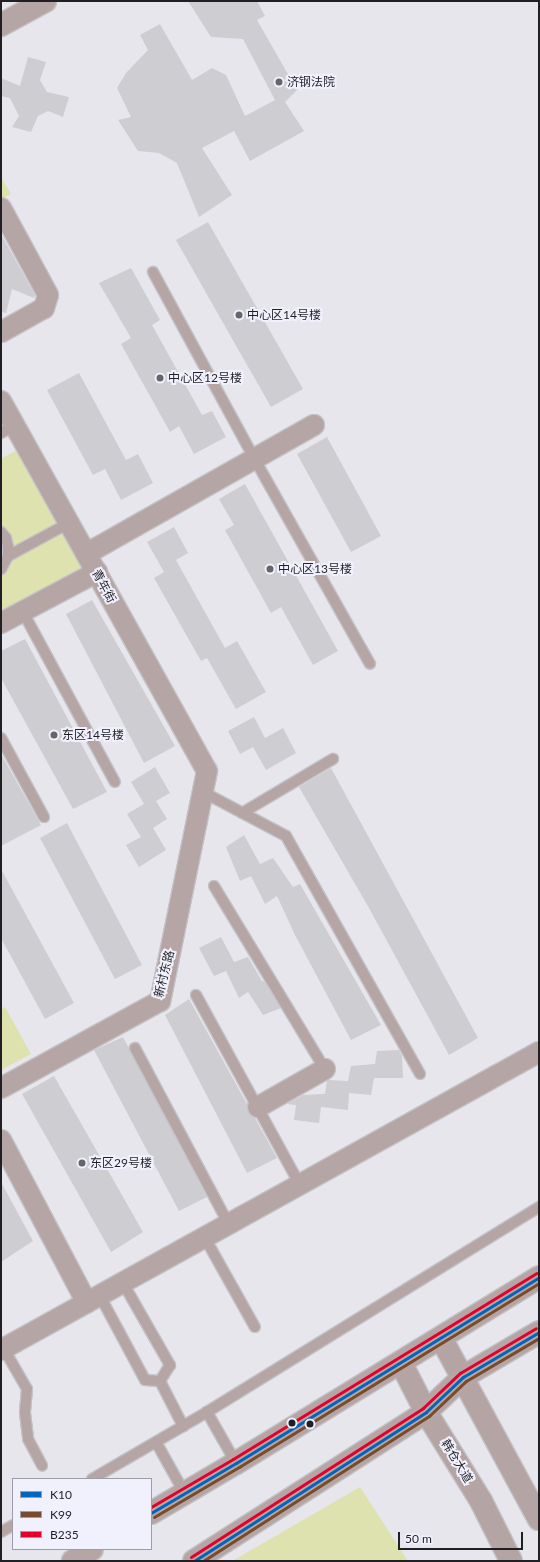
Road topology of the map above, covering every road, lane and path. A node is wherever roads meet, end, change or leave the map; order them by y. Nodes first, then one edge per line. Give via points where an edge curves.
1 (45, 1) edge
2 (1, 25) edge
3 (2, 212) edge
4 (153, 272) dead end
5 (1, 332) edge
6 (1, 401) edge
7 (314, 425) dead end
8 (8, 429) edge
9 (254, 458) junction
10 (69, 524) junction
11 (1, 532) edge
12 (86, 554) junction
13 (8, 556) junction
14 (1, 569) edge
15 (97, 572) junction
16 (23, 612) junction
17 (2, 619) edge
18 (370, 664) dead end
19 (1, 738) edge
20 (333, 759) dead end
21 (207, 771) joint
22 (115, 782) dead end
23 (203, 792) junction
24 (242, 813) junction
25 (44, 817) dead end
26 (214, 886) dead end
27 (196, 995) dead end
28 (135, 1048) dead end
29 (539, 1052) edge
30 (325, 1069) joint
31 (420, 1074) dead end
32 (1, 1088) edge
33 (258, 1107) junction
34 (1, 1140) edge
35 (300, 1185) junction
36 (539, 1208) edge
37 (229, 1224) junction
38 (205, 1238) junction
39 (539, 1277) edge
40 (123, 1284) junction
41 (94, 1299) junction
42 (255, 1327) dead end
43 (539, 1332) edge
44 (441, 1338) junction
45 (2, 1349) edge
46 (401, 1363) junction
47 (463, 1376) junction
48 (160, 1381) junction
49 (207, 1412) junction
50 (426, 1412) junction
51 (183, 1426) junction
52 (156, 1442) junction
53 (236, 1463) junction
54 (42, 1464) dead end
55 (94, 1478) edge
56 (184, 1492) junction
57 (152, 1511) edge
58 (539, 1519) edge
59 (12, 1526) edge
60 (1, 1532) edge
61 (90, 1550) edge
62 (73, 1561) edge
63 (194, 1561) edge
64 (511, 1561) edge

1 - 2 street
3 - 5 street via 48,295 44,308
4 - 9 lane
6 - 8 street, 青年街
7 - 9 street
8 - 10 street, 青年街
9 - 12 street
9 - 18 lane
10 - 12 street, 青年街
10 - 13 lane
11 - 13 lane via 7,543
12 - 15 street, 青年街
13 - 14 lane
15 - 16 street
15 - 21 street, 青年街
16 - 17 street
16 - 22 lane
19 - 25 lane
20 - 24 lane
21 - 23 street, 新村东路
23 - 24 lane
23 - 32 street, 新村东路 via 160,1001
24 - 31 lane via 286,836
26 - 30 lane
27 - 33 lane
28 - 37 lane
29 - 35 street
30 - 33 street
33 - 35 lane
34 - 41 street
35 - 37 street
36 - 49 lane
37 - 38 street
38 - 40 street
38 - 42 lane
39 - 44 main road
40 - 41 street
40 - 48 lane via 170,1365
41 - 45 street
41 - 48 lane via 145,1380
43 - 47 main road
44 - 46 main road
44 - 47 main road
45 - 54 lane via 27,1389 25,1412 28,1439
46 - 50 main road, 韩仓大道
46 - 53 main road
47 - 50 main road
47 - 58 main road
48 - 51 lane
49 - 51 lane
49 - 53 lane
50 - 63 main road
50 - 64 main road, 韩仓大道 via 481,1501
51 - 52 lane
52 - 55 lane
52 - 56 lane
53 - 56 main road
56 - 57 main road
59 - 60 lane
61 - 62 main road

